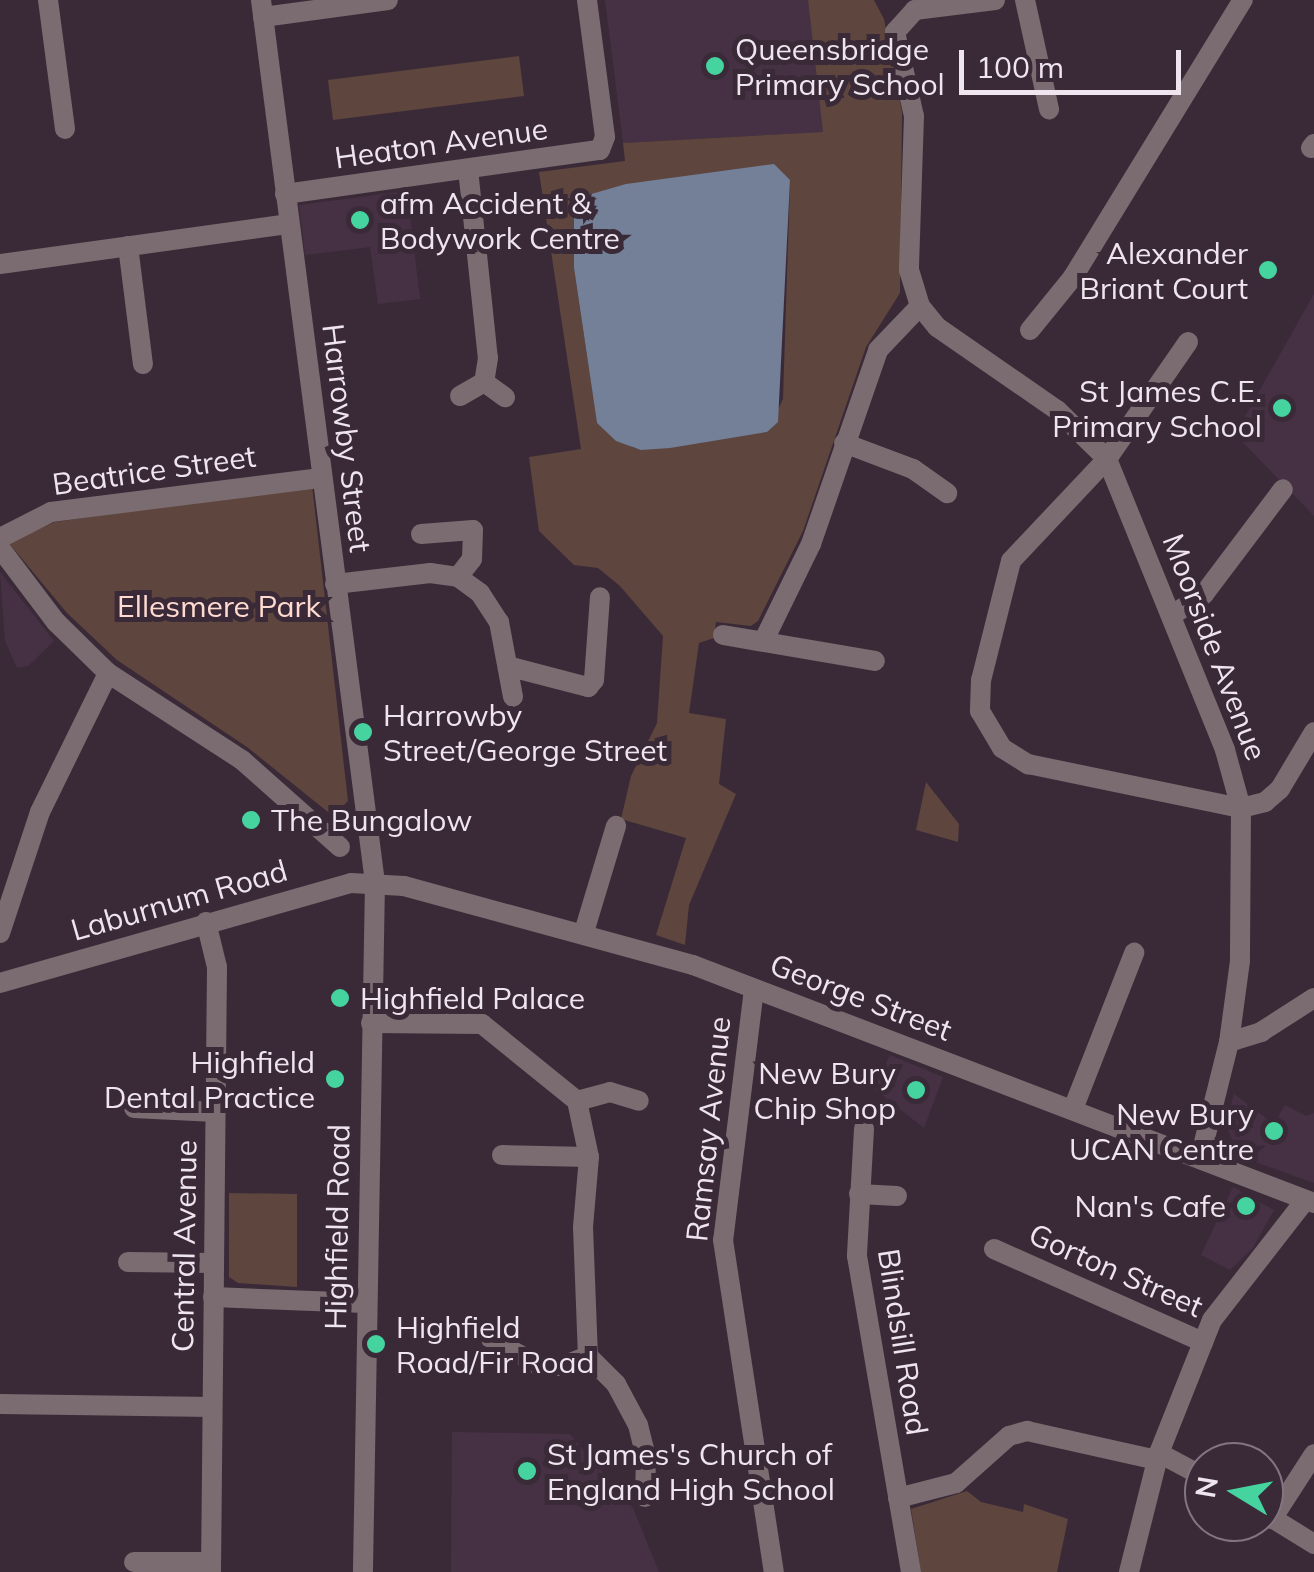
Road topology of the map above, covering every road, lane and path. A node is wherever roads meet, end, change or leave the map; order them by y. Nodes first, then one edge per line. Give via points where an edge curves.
1 (48, 0) edge
2 (388, 0) edge
3 (587, 0) edge
4 (995, 0) edge
5 (1025, 0) edge
6 (1243, 0) edge
7 (262, 8) edge
8 (1049, 108) dead end
9 (68, 115) dead end
10 (468, 168) junction
11 (286, 194) junction
12 (289, 224) junction
13 (128, 246) junction
14 (0, 264) edge
15 (920, 306) junction
16 (1030, 330) dead end
17 (1188, 342) dead end
18 (142, 364) dead end
19 (484, 382) junction
20 (460, 396) dead end
21 (505, 397) dead end
22 (844, 443) junction
23 (1107, 459) junction
24 (321, 478) junction
25 (1283, 489) dead end
26 (934, 492) dead end
27 (0, 538) edge
28 (433, 540) dead end
29 (0, 548) edge
30 (458, 577) junction
31 (335, 584) junction
32 (591, 606) dead end
33 (1172, 615) junction
34 (722, 635) dead end
35 (764, 640) junction
36 (874, 661) dead end
37 (511, 667) junction
38 (108, 673) junction
39 (513, 697) dead end
40 (1314, 732) edge
41 (1241, 808) junction
42 (590, 834) dead end
43 (338, 838) dead end
44 (375, 882) junction
45 (206, 922) junction
46 (584, 932) junction
47 (0, 933) edge
48 (1134, 953) dead end
49 (0, 983) edge
50 (754, 989) junction
51 (1314, 998) edge
52 (371, 1023) junction
53 (1229, 1042) junction
54 (630, 1095) dead end
55 (577, 1101) junction
56 (134, 1108) dead end
57 (1073, 1110) junction
58 (215, 1112) junction
59 (864, 1129) dead end
60 (589, 1157) junction
61 (1200, 1158) junction
62 (516, 1178) dead end
63 (858, 1194) junction
64 (897, 1196) dead end
65 (1309, 1202) edge
66 (1003, 1246) dead end
67 (128, 1262) dead end
68 (214, 1263) junction
69 (214, 1296) junction
70 (366, 1303) junction
71 (492, 1339) dead end
72 (1203, 1342) junction
73 (588, 1356) junction
74 (0, 1404) edge
75 (212, 1407) junction
76 (1314, 1454) edge
77 (1158, 1456) junction
78 (1184, 1468) edge
79 (1284, 1494) edge
80 (645, 1497) dead end
81 (898, 1498) junction
82 (1284, 1526) edge
83 (1314, 1544) edge
84 (134, 1562) dead end
85 (211, 1567) edge
86 (363, 1572) edge
87 (774, 1572) edge
88 (911, 1572) edge
89 (1129, 1572) edge

1 - 9 street
2 - 7 street
3 - 10 street, Heaton Avenue via 603,146
4 - 15 street via 915,10 895,32 914,116 908,255
5 - 8 street
6 - 16 street via 1073,277
7 - 11 street, Harrowby Street
10 - 11 street, Heaton Avenue
10 - 19 street via 488,294
11 - 12 street, Harrowby Street
12 - 13 street
12 - 24 street, Harrowby Street
13 - 14 street
13 - 18 street
15 - 22 street via 878,350
15 - 23 street via 951,339 1057,410
17 - 23 street
19 - 20 street
19 - 21 street
22 - 26 street
22 - 35 street via 811,544
23 - 33 street, Moorside Avenue
23 - 41 street via 1011,561 981,680 985,724 1002,748 1028,764
24 - 27 street, Beatrice Street via 52,512
24 - 31 street, Harrowby Street
25 - 33 street via 1204,594
28 - 30 street via 473,530 472,559
29 - 38 street via 56,622
30 - 31 street via 430,573
30 - 37 street via 491,606
31 - 44 street, Harrowby Street
32 - 37 street via 594,680 588,687
33 - 41 street, Moorside Avenue via 1226,750
34 - 35 street
35 - 36 street via 846,643
37 - 39 street
38 - 43 street via 242,760
38 - 47 street via 40,812
40 - 41 street via 1280,789 1265,802
41 - 53 street, Moorside Avenue via 1240,961
42 - 46 street via 614,833
44 - 45 street, Laburnum Road
44 - 46 street, George Street
44 - 52 street, Highfield Road
45 - 49 street, Laburnum Road
45 - 58 street, Central Avenue via 216,967
46 - 50 street, George Street
48 - 57 street
50 - 57 street, George Street
50 - 87 street, Ramsay Avenue via 723,1240
51 - 53 street via 1261,1032
52 - 55 street via 482,1024
52 - 70 street, Highfield Road
53 - 61 street, Moorside Avenue
54 - 55 street
55 - 60 street
56 - 58 street
57 - 61 street, George Street
58 - 68 street, Central Avenue
59 - 63 street, Blindsill Road
60 - 62 street via 509,1155
60 - 73 street via 583,1228
61 - 65 street, George Street
63 - 64 street
63 - 81 street, Blindsill Road via 861,1291
65 - 72 street via 1222,1302
66 - 72 street, Gorton Street
67 - 68 street
68 - 69 street, Central Avenue
69 - 70 street
69 - 75 street, Central Avenue
70 - 86 street, Highfield Road
71 - 73 street via 508,1358 551,1368
72 - 77 street
73 - 80 street via 616,1384 638,1424
74 - 75 street
75 - 85 street, Central Avenue
76 - 79 street
77 - 78 street
77 - 81 street via 1004,1427 956,1483
77 - 89 street
81 - 88 street, Blindsill Road
82 - 83 street
84 - 85 street

